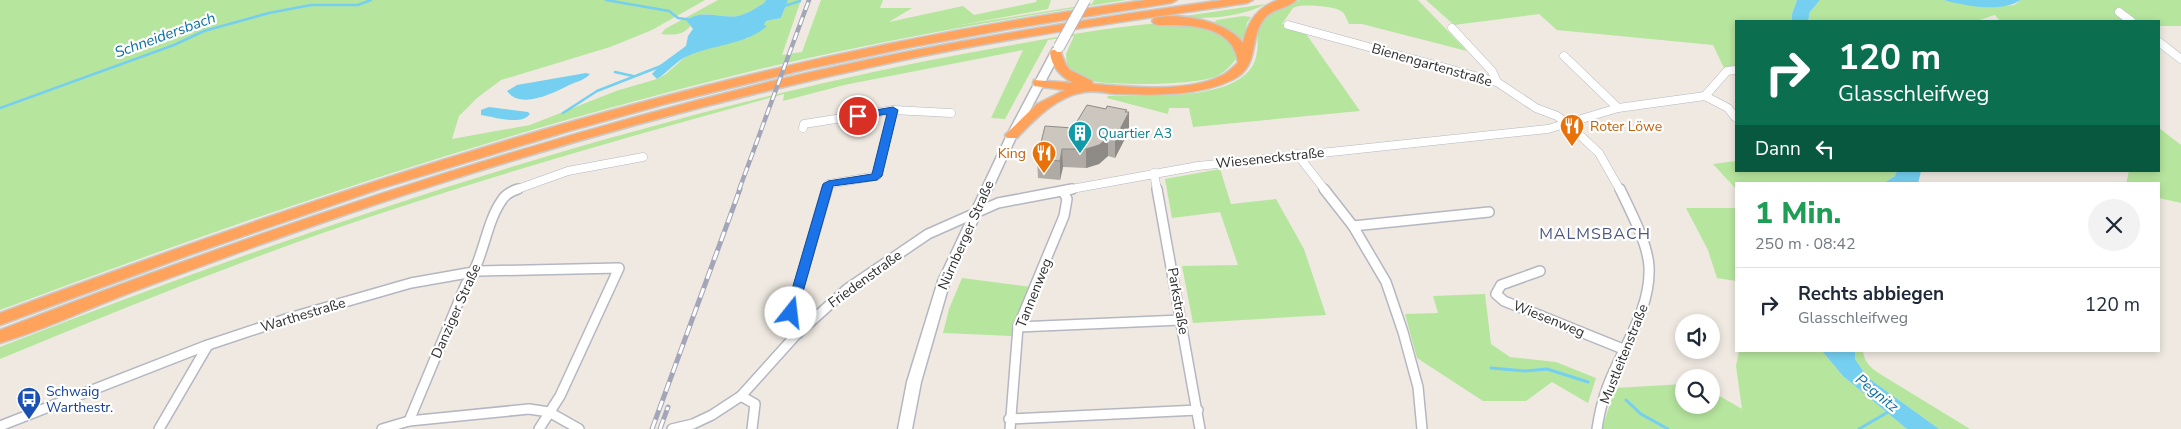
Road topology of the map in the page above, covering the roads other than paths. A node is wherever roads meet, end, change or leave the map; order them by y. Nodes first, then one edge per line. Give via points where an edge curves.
1 (1085, 0) edge
2 (1171, 0) edge
3 (1247, 0) edge
4 (1290, 0) edge
5 (2119, 12) dead end
6 (2131, 20) edge
7 (1086, 24) junction
8 (1288, 25) dead end
9 (1452, 28) dead end
10 (2160, 43) edge
11 (1057, 50) junction
12 (1564, 56) dead end
13 (2181, 59) edge
14 (1245, 62) junction
15 (1735, 70) edge
16 (1497, 82) junction
17 (1040, 83) junction
18 (1092, 89) junction
19 (1107, 89) junction
20 (1705, 96) junction
21 (1618, 108) junction
22 (893, 110) junction
23 (951, 113) dead end
24 (1735, 117) edge
25 (1568, 124) junction
26 (803, 128) dead end
27 (1012, 135) junction
28 (1297, 154) junction
29 (643, 158) dead end
30 (1154, 173) junction
31 (1063, 191) junction
32 (976, 212) junction
33 (1490, 212) dead end
34 (1353, 226) junction
35 (1540, 271) dead end
36 (475, 272) junction
37 (0, 319) edge
38 (1181, 320) junction
39 (1018, 327) junction
40 (802, 328) junction
41 (0, 337) edge
42 (208, 345) junction
43 (1624, 349) junction
44 (741, 396) junction
45 (1198, 410) junction
46 (549, 412) junction
47 (409, 421) junction
48 (1010, 424) edge
49 (0, 426) edge
50 (159, 429) edge
51 (382, 429) edge
52 (539, 429) edge
53 (579, 429) edge
54 (672, 429) edge
55 (752, 429) edge
56 (905, 429) edge
57 (1200, 429) edge
58 (1422, 429) edge
59 (1597, 429) edge

1 - 11 main road, Nürnberger Straße, bridge
2 - 37 highway via 939,38 670,99 494,148 384,183 118,274
3 - 7 highway
4 - 14 highway via 1266,10 1256,20
5 - 6 street
7 - 14 highway via 1196,22 1220,29 1234,39
7 - 41 highway via 826,73 588,135 315,220
8 - 16 street, Bienengartenstraße
9 - 16 street via 1492,71
10 - 13 street
11 - 17 main road, Nürnberger Straße
11 - 19 highway via 1063,72 1079,81
12 - 21 street
14 - 19 highway via 1231,77 1205,86
15 - 20 street via 1727,72
16 - 25 street, Bienengartenstraße via 1536,108
17 - 18 highway
17 - 27 main road, Nürnberger Straße
18 - 19 highway
18 - 27 highway via 1052,98
20 - 21 street, Wieseneckstraße
20 - 24 street via 1728,108
21 - 25 street, Wieseneckstraße
22 - 23 street
22 - 26 street via 804,124
22 - 40 street via 877,176 828,184 791,313
25 - 28 street, Wieseneckstraße via 1548,129
25 - 43 street, Mustleitenstraße via 1572,131 1593,145 1606,164 1630,212 1649,266 1646,299
27 - 32 main road, Nürnberger Straße
28 - 30 street, Wieseneckstraße
28 - 34 street
29 - 36 street, Danziger Straße via 599,163 508,193 502,199 481,249
30 - 31 street, Wieseneckstraße
30 - 38 street, Parkstraße
31 - 32 street, Wieseneckstraße via 998,203
31 - 39 street, Tannenweg via 1067,199 1064,216
32 - 40 street, Friedenstraße via 928,234 848,290
32 - 56 main road, Nürnberger Straße via 937,301 914,382
33 - 34 street
34 - 58 street via 1386,282 1403,332 1418,387
35 - 43 street, Wiesenweg via 1501,285 1496,294 1504,301
36 - 42 street, Warthestraße via 423,280 375,293
36 - 46 street, Warthestraße via 619,268 560,396
36 - 47 street, Danziger Straße via 466,284
38 - 39 street
38 - 45 street, Parkstraße
39 - 48 street, Tannenweg
40 - 44 street, Friedenstraße
42 - 49 street, Warthestraße
42 - 50 street
43 - 59 street, Mustleitenstraße via 1607,388
44 - 54 street, Friedenstraße via 712,416
44 - 55 street via 754,404
45 - 48 street
45 - 57 street, Parkstraße
46 - 47 street via 529,408
46 - 52 street
46 - 53 street
47 - 51 street

